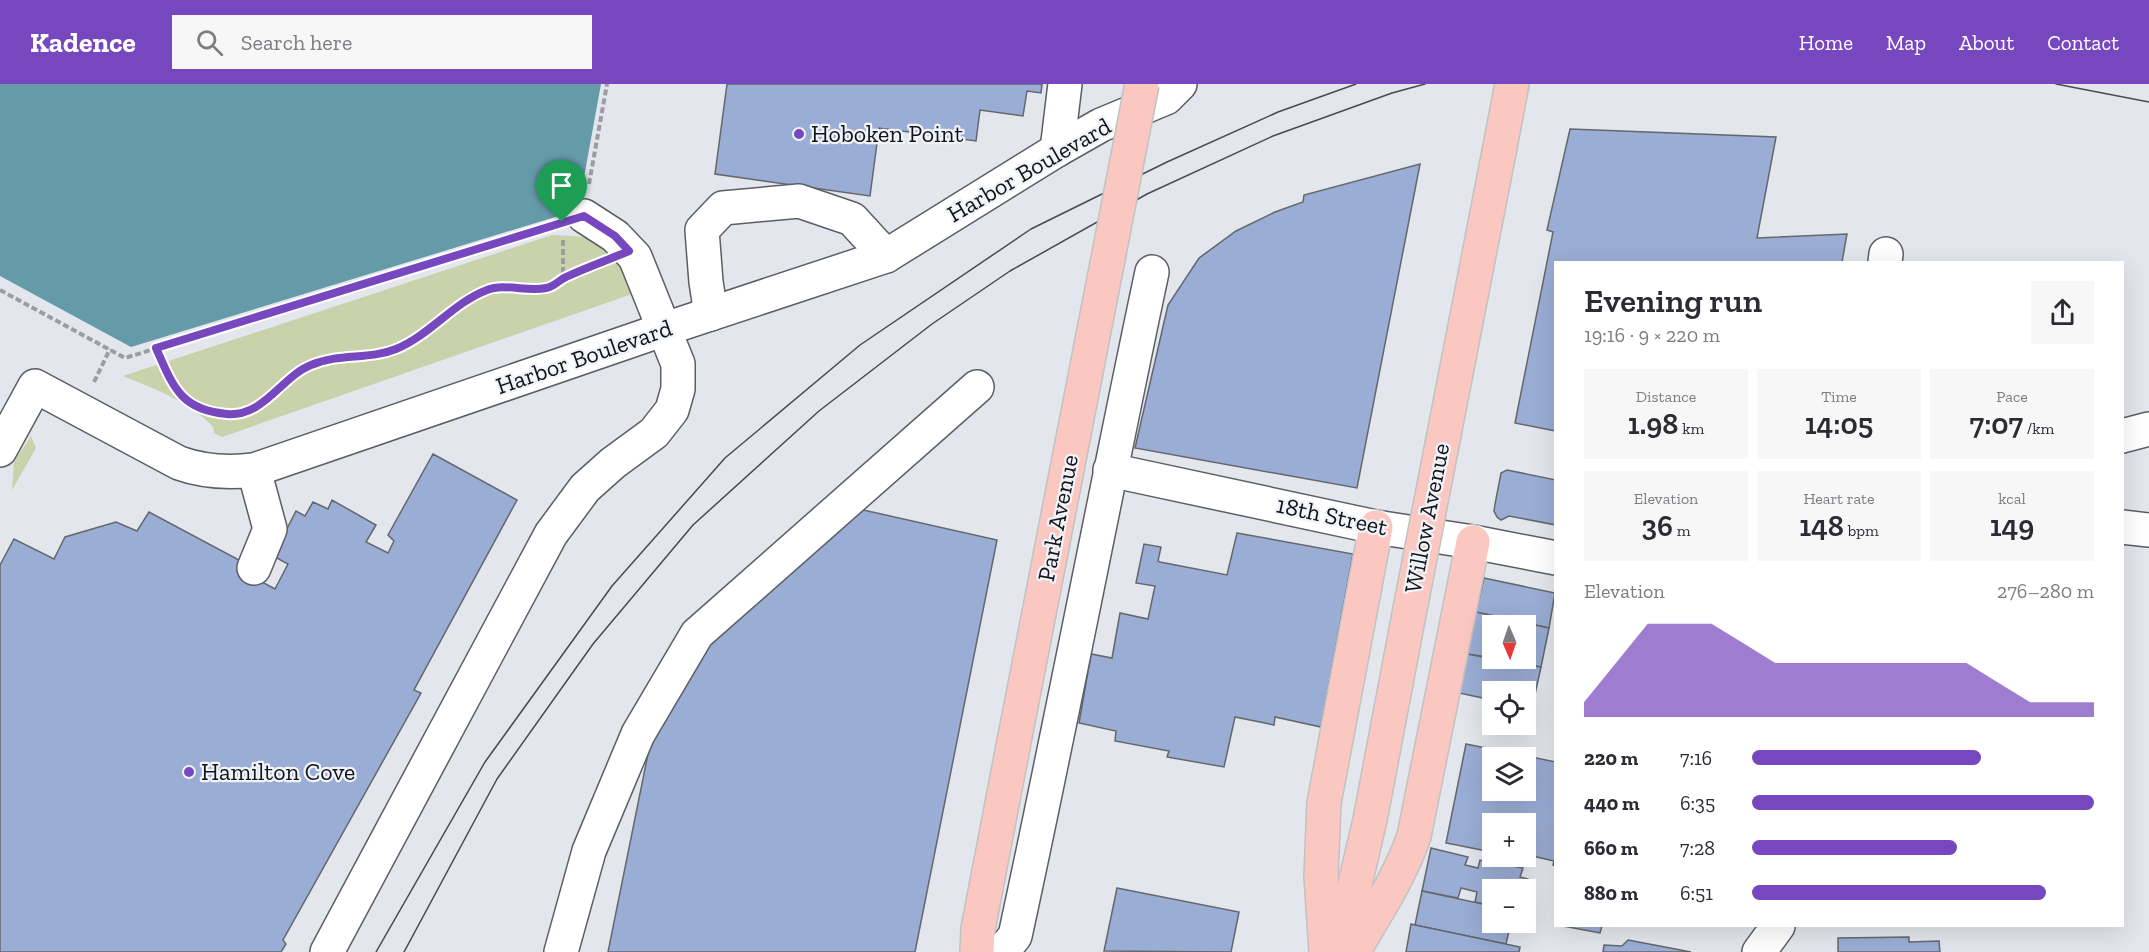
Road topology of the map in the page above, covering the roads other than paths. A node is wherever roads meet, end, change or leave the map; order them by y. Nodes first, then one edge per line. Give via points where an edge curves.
1 (1065, 84) edge
2 (1142, 84) edge
3 (1180, 84) edge
4 (1512, 84) edge
5 (1057, 150) junction
6 (573, 219) road end
7 (886, 256) junction
8 (1152, 272) dead end
9 (711, 314) junction
10 (665, 329) junction
11 (977, 387) dead end
12 (2149, 429) edge
13 (2124, 435) edge
14 (0, 450) edge
15 (255, 470) junction
16 (1110, 470) junction
17 (1376, 526) junction
18 (2124, 527) edge
19 (2149, 530) edge
20 (1473, 542) junction
21 (1554, 558) edge
22 (254, 568) dead end
23 (1777, 927) edge
24 (327, 952) edge
25 (561, 952) edge
26 (977, 952) edge
27 (1002, 952) edge
28 (1326, 952) edge
29 (1339, 952) edge
30 (1353, 952) edge
31 (1759, 952) edge

1 - 5 street
2 - 26 main road, Park Avenue, bridge via 978,929
3 - 5 street, Harbor Boulevard via 1166,98 1101,125
4 - 29 main road, Willow Avenue, bridge via 1370,820
5 - 7 street, Harbor Boulevard
6 - 10 street via 615,236 635,257
7 - 9 street, Harbor Boulevard
7 - 9 street via 852,219 799,201 723,208 702,230
8 - 16 street, Park Avenue
9 - 10 street, Harbor Boulevard
10 - 15 street, Harbor Boulevard
10 - 24 street via 678,364 678,389 672,410 654,434 585,488 551,534
11 - 25 street via 697,634 638,734 589,851
12 - 13 street
14 - 15 street, Harbor Boulevard via 34,386 185,465 222,473
15 - 22 street via 270,529
16 - 17 street, 18th Street
16 - 27 street, Park Avenue via 1015,936
17 - 20 street, 18th Street
17 - 28 main road via 1324,803 1321,876
18 - 19 street
20 - 21 street, 18th Street
20 - 30 main road via 1414,836 1396,878
23 - 31 street

